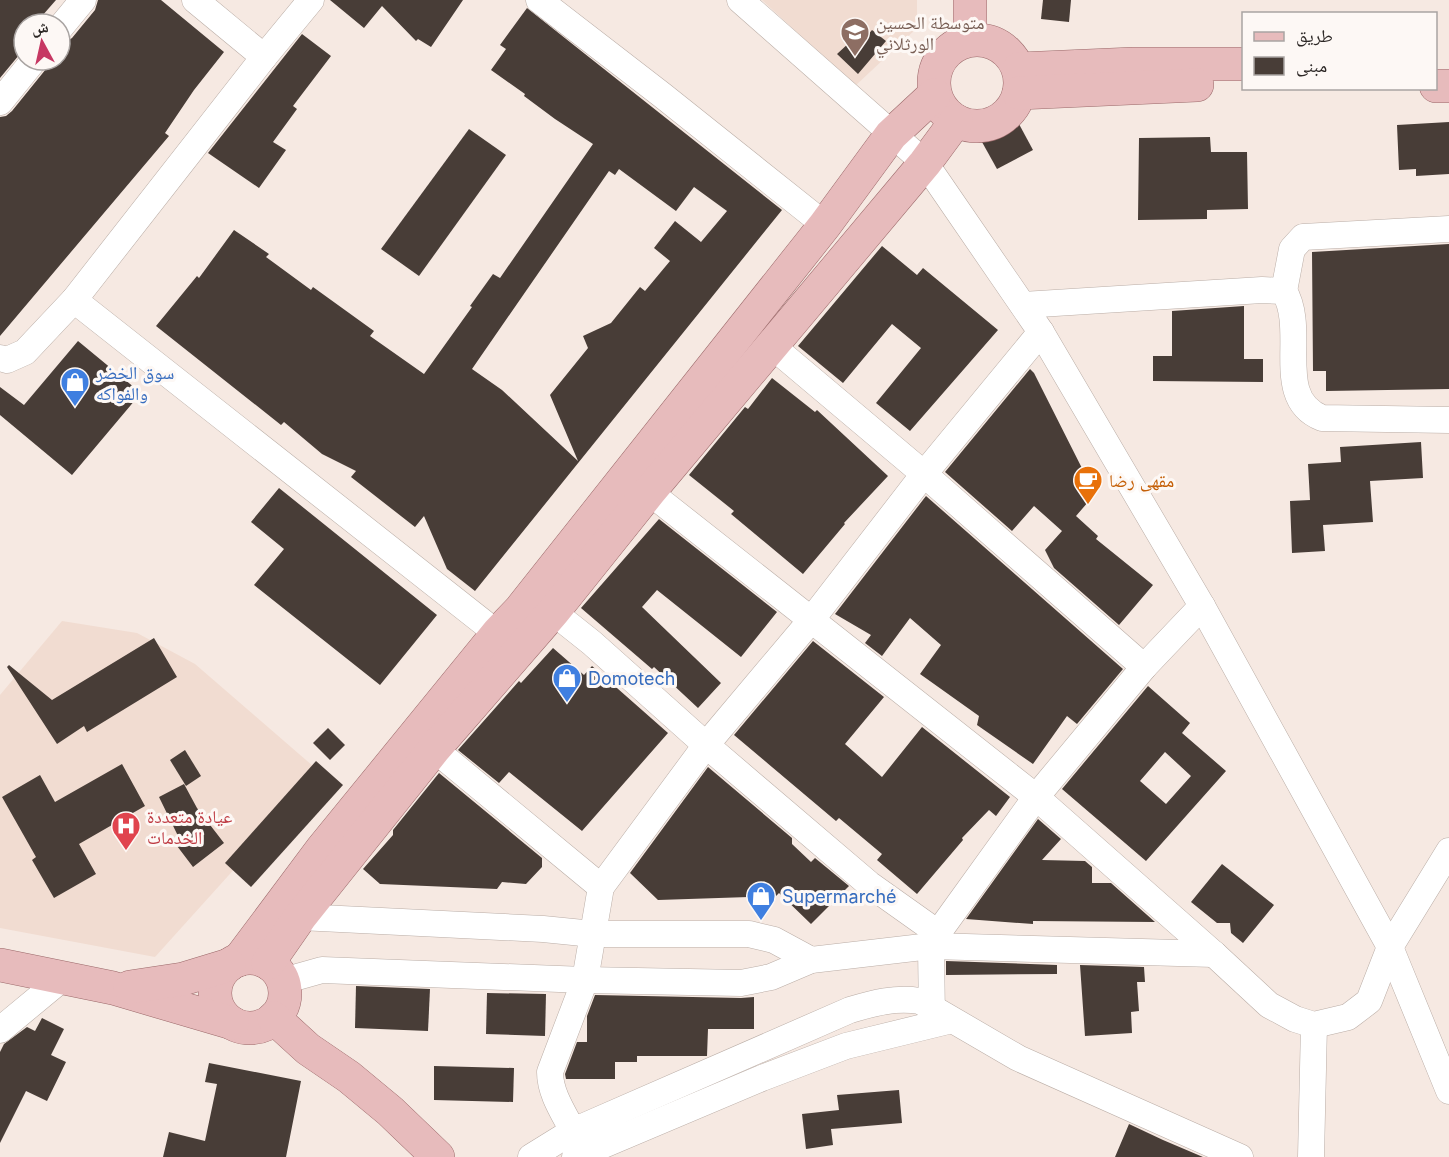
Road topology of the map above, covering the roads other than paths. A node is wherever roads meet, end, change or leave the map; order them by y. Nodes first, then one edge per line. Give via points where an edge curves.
1 (82, 0) edge
2 (195, 0) edge
3 (311, 0) edge
4 (539, 0) edge
5 (740, 0) edge
6 (970, 0) edge
7 (72, 13) edge
8 (970, 39) junction
9 (264, 57) junction
10 (1242, 64) edge
11 (24, 72) edge
12 (1019, 81) junction
13 (1242, 86) edge
14 (934, 95) junction
15 (1, 100) edge
16 (956, 121) junction
17 (891, 135) junction
18 (925, 163) junction
19 (825, 225) junction
20 (1449, 229) edge
21 (1284, 291) junction
22 (74, 300) junction
23 (1023, 305) junction
24 (1041, 332) junction
25 (772, 346) junction
26 (0, 358) edge
27 (1449, 420) edge
28 (924, 474) junction
29 (649, 492) junction
30 (1202, 606) junction
31 (553, 612) junction
32 (812, 619) junction
33 (509, 642) junction
34 (1144, 667) junction
35 (706, 745) junction
36 (434, 749) junction
37 (1036, 797) junction
38 (1449, 851) edge
39 (601, 887) junction
40 (300, 917) junction
41 (265, 925) junction
42 (593, 934) junction
43 (935, 939) junction
44 (1390, 947) junction
45 (1214, 954) junction
46 (811, 960) junction
47 (0, 965) edge
48 (255, 968) junction
49 (64, 977) junction
50 (585, 980) junction
51 (113, 988) junction
52 (274, 1018) junction
53 (938, 1018) junction
54 (232, 1023) junction
55 (1314, 1025) junction
56 (0, 1030) edge
57 (1449, 1091) edge
58 (573, 1131) junction
59 (438, 1157) edge
60 (531, 1157) edge
61 (575, 1157) edge
62 (1240, 1157) edge
63 (1311, 1157) edge

1 - 7 street
2 - 9 street
3 - 9 street
4 - 19 street
5 - 17 street
6 - 8 main road
8 - 12 main road via 1000,45 1011,56
8 - 14 main road via 944,53 936,66
9 - 22 street
10 - 12 main road via 1133,64
11 - 15 street
12 - 13 main road
12 - 16 main road via 1013,107 1002,119 971,126
14 - 16 main road
14 - 17 main road
16 - 18 main road
17 - 18 street
17 - 19 main road
18 - 23 street
18 - 25 main road
19 - 33 main road via 520,610
20 - 21 street via 1303,237 1292,249
21 - 23 street
21 - 27 street via 1293,324 1294,389 1303,407 1322,418
22 - 26 street via 25,352 7,360
22 - 33 street
23 - 24 street
24 - 28 street
24 - 30 street
25 - 28 street
25 - 29 main road
28 - 32 street
28 - 34 street
29 - 31 main road
29 - 32 street
30 - 34 street
30 - 44 street
31 - 33 main road
31 - 35 street
32 - 35 street
32 - 37 street
33 - 36 main road
33 - 41 main road via 322,849
34 - 37 street
35 - 39 street
35 - 43 street
36 - 39 street
36 - 40 main road
37 - 43 street
37 - 45 street
38 - 44 street
39 - 42 street
40 - 41 street
40 - 42 street
40 - 48 main road
41 - 48 main road
42 - 46 street via 748,934 774,940
42 - 50 street
43 - 45 street
43 - 46 street
43 - 53 street
44 - 55 street via 1369,1001 1348,1017
44 - 57 street
45 - 55 street via 1269,1005
46 - 50 street via 771,977 741,983
47 - 49 main road
48 - 50 street
48 - 51 main road
48 - 52 main road via 284,1001
48 - 54 main road via 221,974 216,983 217,1006
49 - 51 main road
49 - 56 street
50 - 58 street via 550,1072 554,1095
51 - 54 main road
52 - 54 main road via 254,1028
52 - 59 main road via 390,1111
53 - 58 street via 920,1001 903,998 877,1002
53 - 61 street via 846,1046 762,1078
53 - 62 street
55 - 63 street
58 - 60 street

